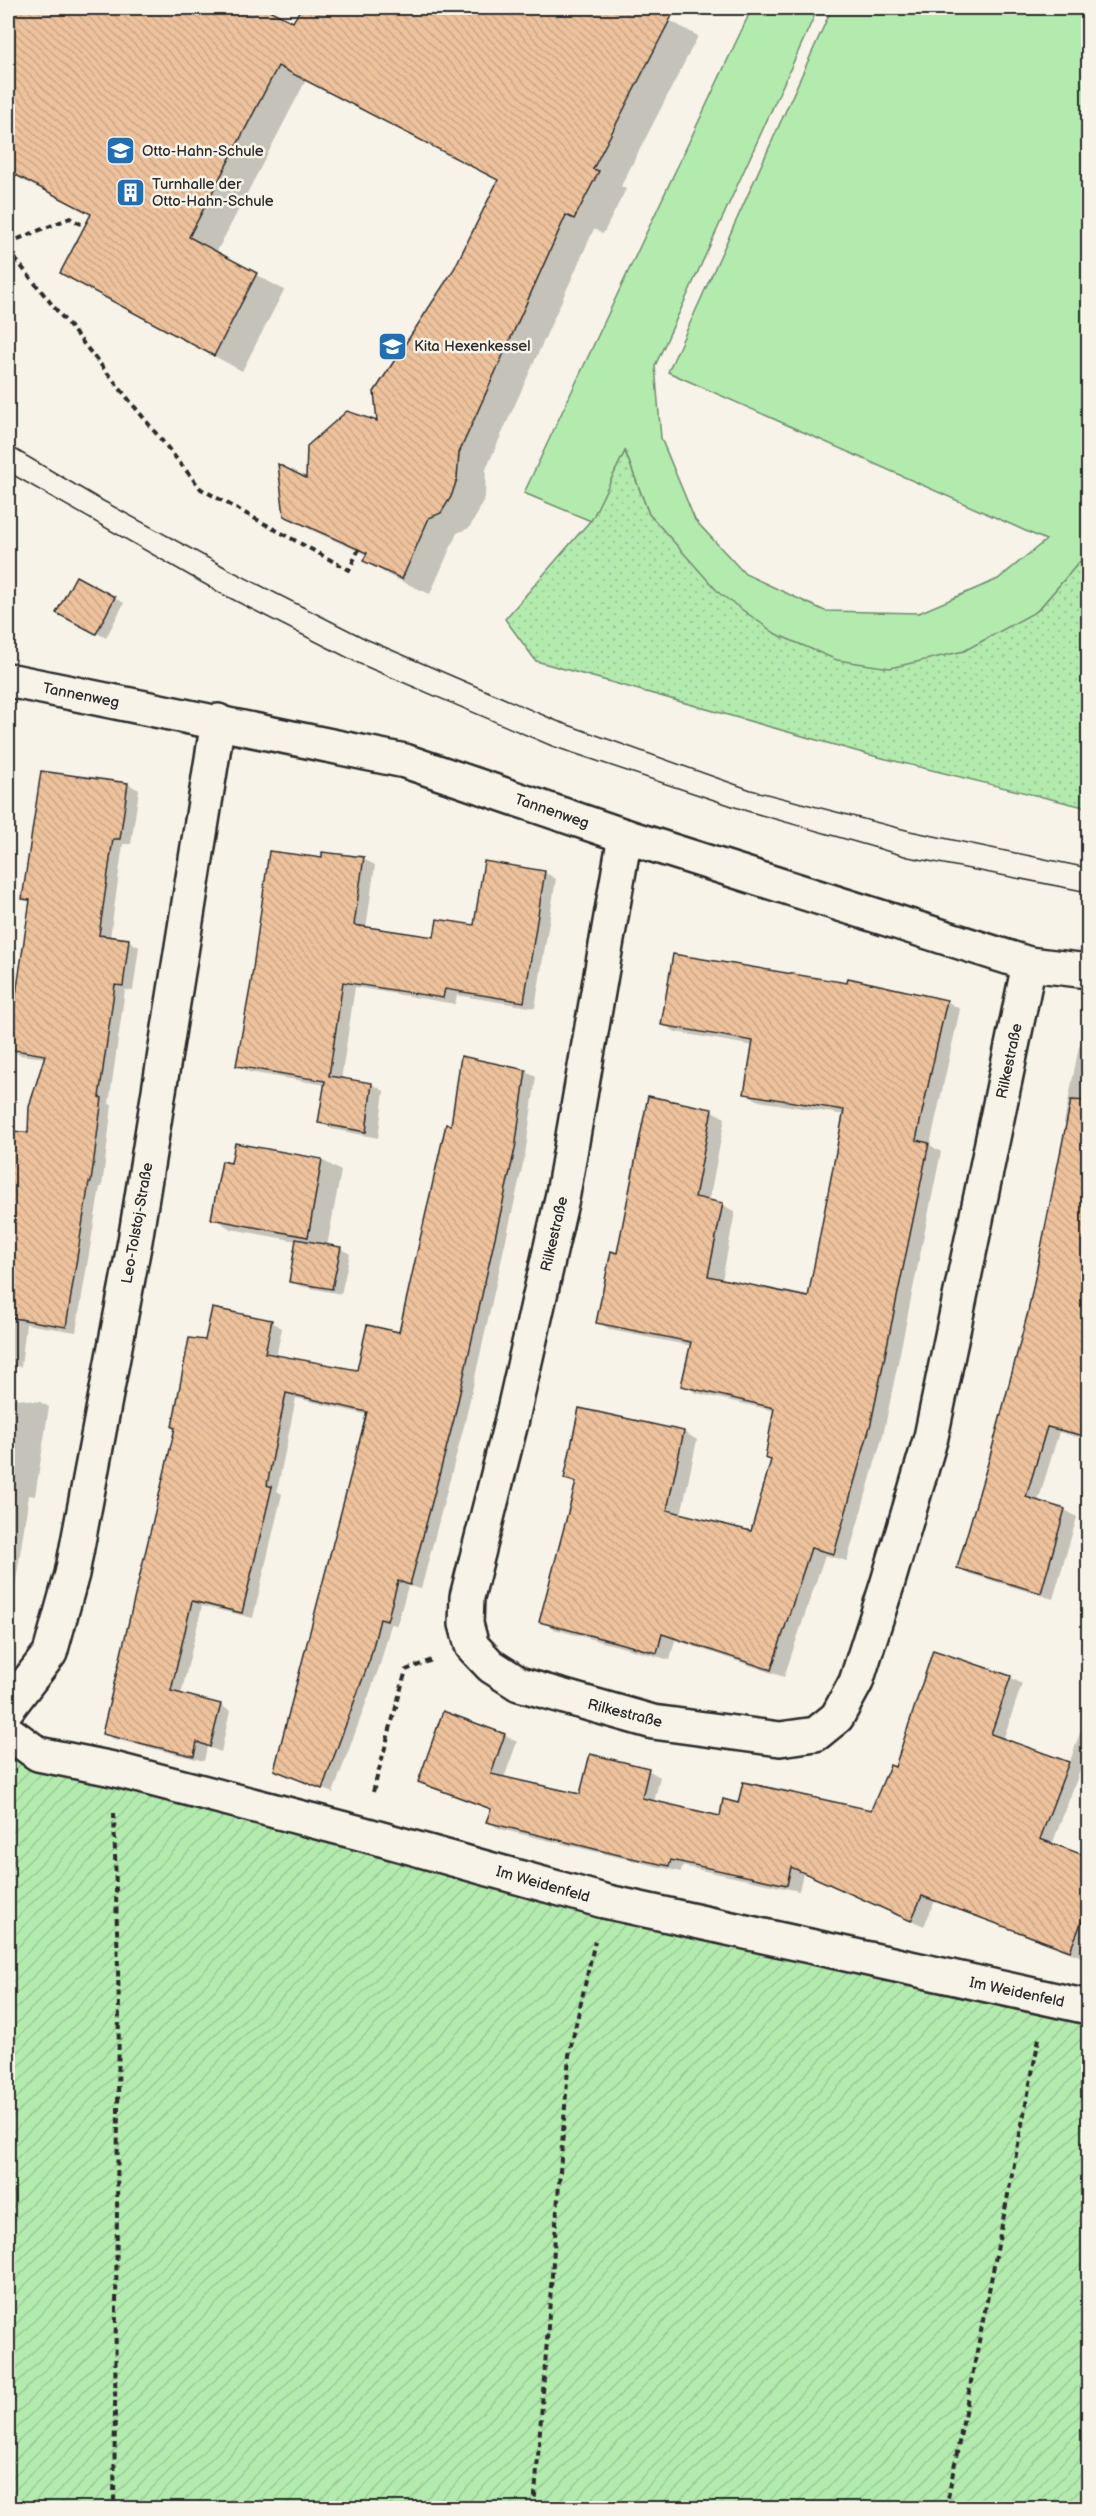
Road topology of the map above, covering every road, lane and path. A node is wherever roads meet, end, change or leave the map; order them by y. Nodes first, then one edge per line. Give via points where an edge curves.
1 (84, 226) dead end
2 (8, 243) edge
3 (8, 250) edge
4 (358, 549) dead end
5 (8, 680) edge
6 (218, 721) junction
7 (625, 836) junction
8 (1029, 964) junction
9 (1089, 972) edge
10 (472, 1646) junction
11 (8, 1708) edge
12 (8, 1732) edge
13 (113, 1769) junction
14 (360, 1833) junction
15 (604, 1901) junction
16 (1047, 1998) junction
17 (1089, 2007) edge
18 (114, 2508) edge
19 (534, 2508) edge
20 (946, 2508) edge

1 - 2 path via 70,218
3 - 4 path via 201,489 349,570
5 - 6 street, Tannenweg
6 - 7 street, Tannenweg via 405,761
6 - 11 street, Leo-Tolstoj-Straße via 135,1241 72,1574 50,1653
7 - 8 street, Tannenweg
7 - 10 street, Rilkestraße via 563,1194 512,1423 466,1597 466,1624
8 - 9 street, Tannenweg
8 - 10 street, Rilkestraße via 931,1437 856,1682 837,1717 816,1734 780,1739 653,1722 519,1684 490,1666
10 - 14 path via 406,1670
12 - 13 street, Im Weidenfeld via 38,1754
13 - 14 street, Im Weidenfeld
13 - 18 path via 118,2009
14 - 15 street, Im Weidenfeld
15 - 16 street, Im Weidenfeld
15 - 19 path via 569,2055
16 - 17 street, Im Weidenfeld
16 - 20 path

